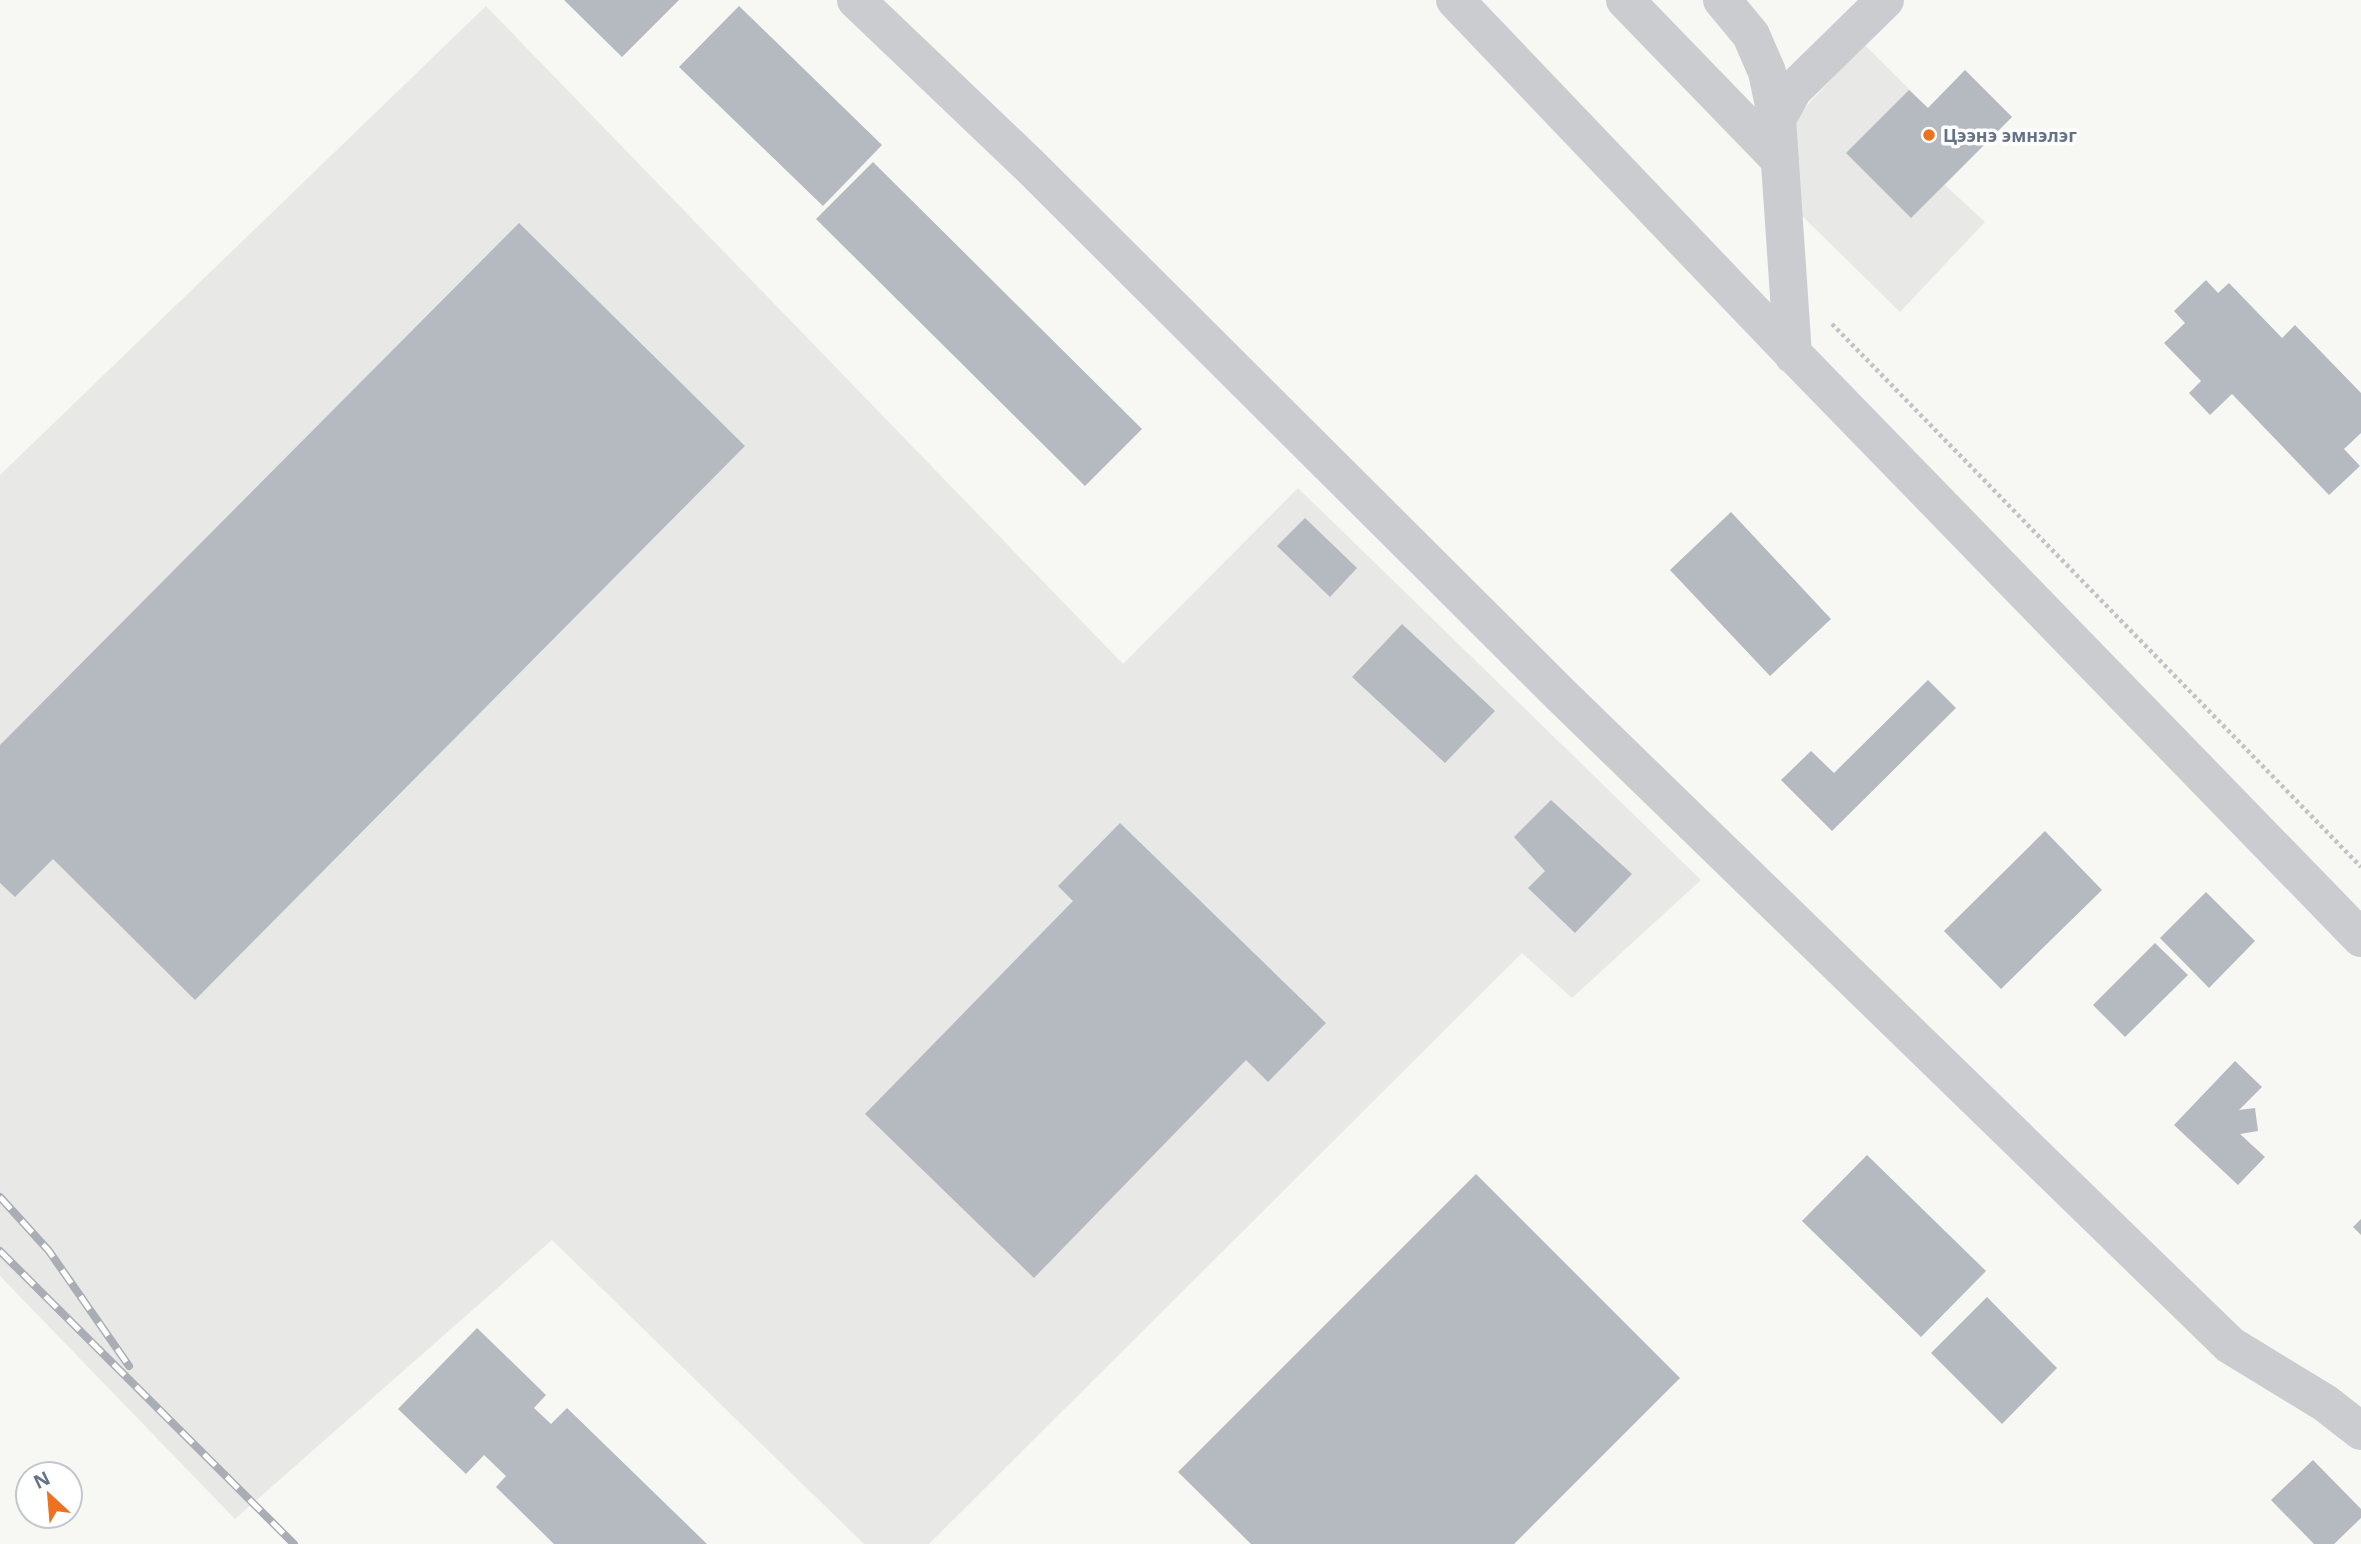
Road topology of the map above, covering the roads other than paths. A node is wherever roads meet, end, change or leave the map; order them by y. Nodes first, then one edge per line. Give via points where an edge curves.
1 (856, 0) edge
2 (1455, 0) edge
3 (1625, 0) edge
4 (1722, 0) edge
5 (1885, 0) edge
6 (1777, 119) junction
7 (1780, 160) junction
8 (1793, 355) junction
9 (2361, 938) edge
10 (2361, 1431) edge

1 - 10 street via 1029,165 1572,706 2230,1345 2325,1403
2 - 8 street
3 - 7 street
4 - 6 street via 1751,35 1767,72
5 - 6 street via 1793,90
6 - 7 street
7 - 8 street
8 - 9 street

